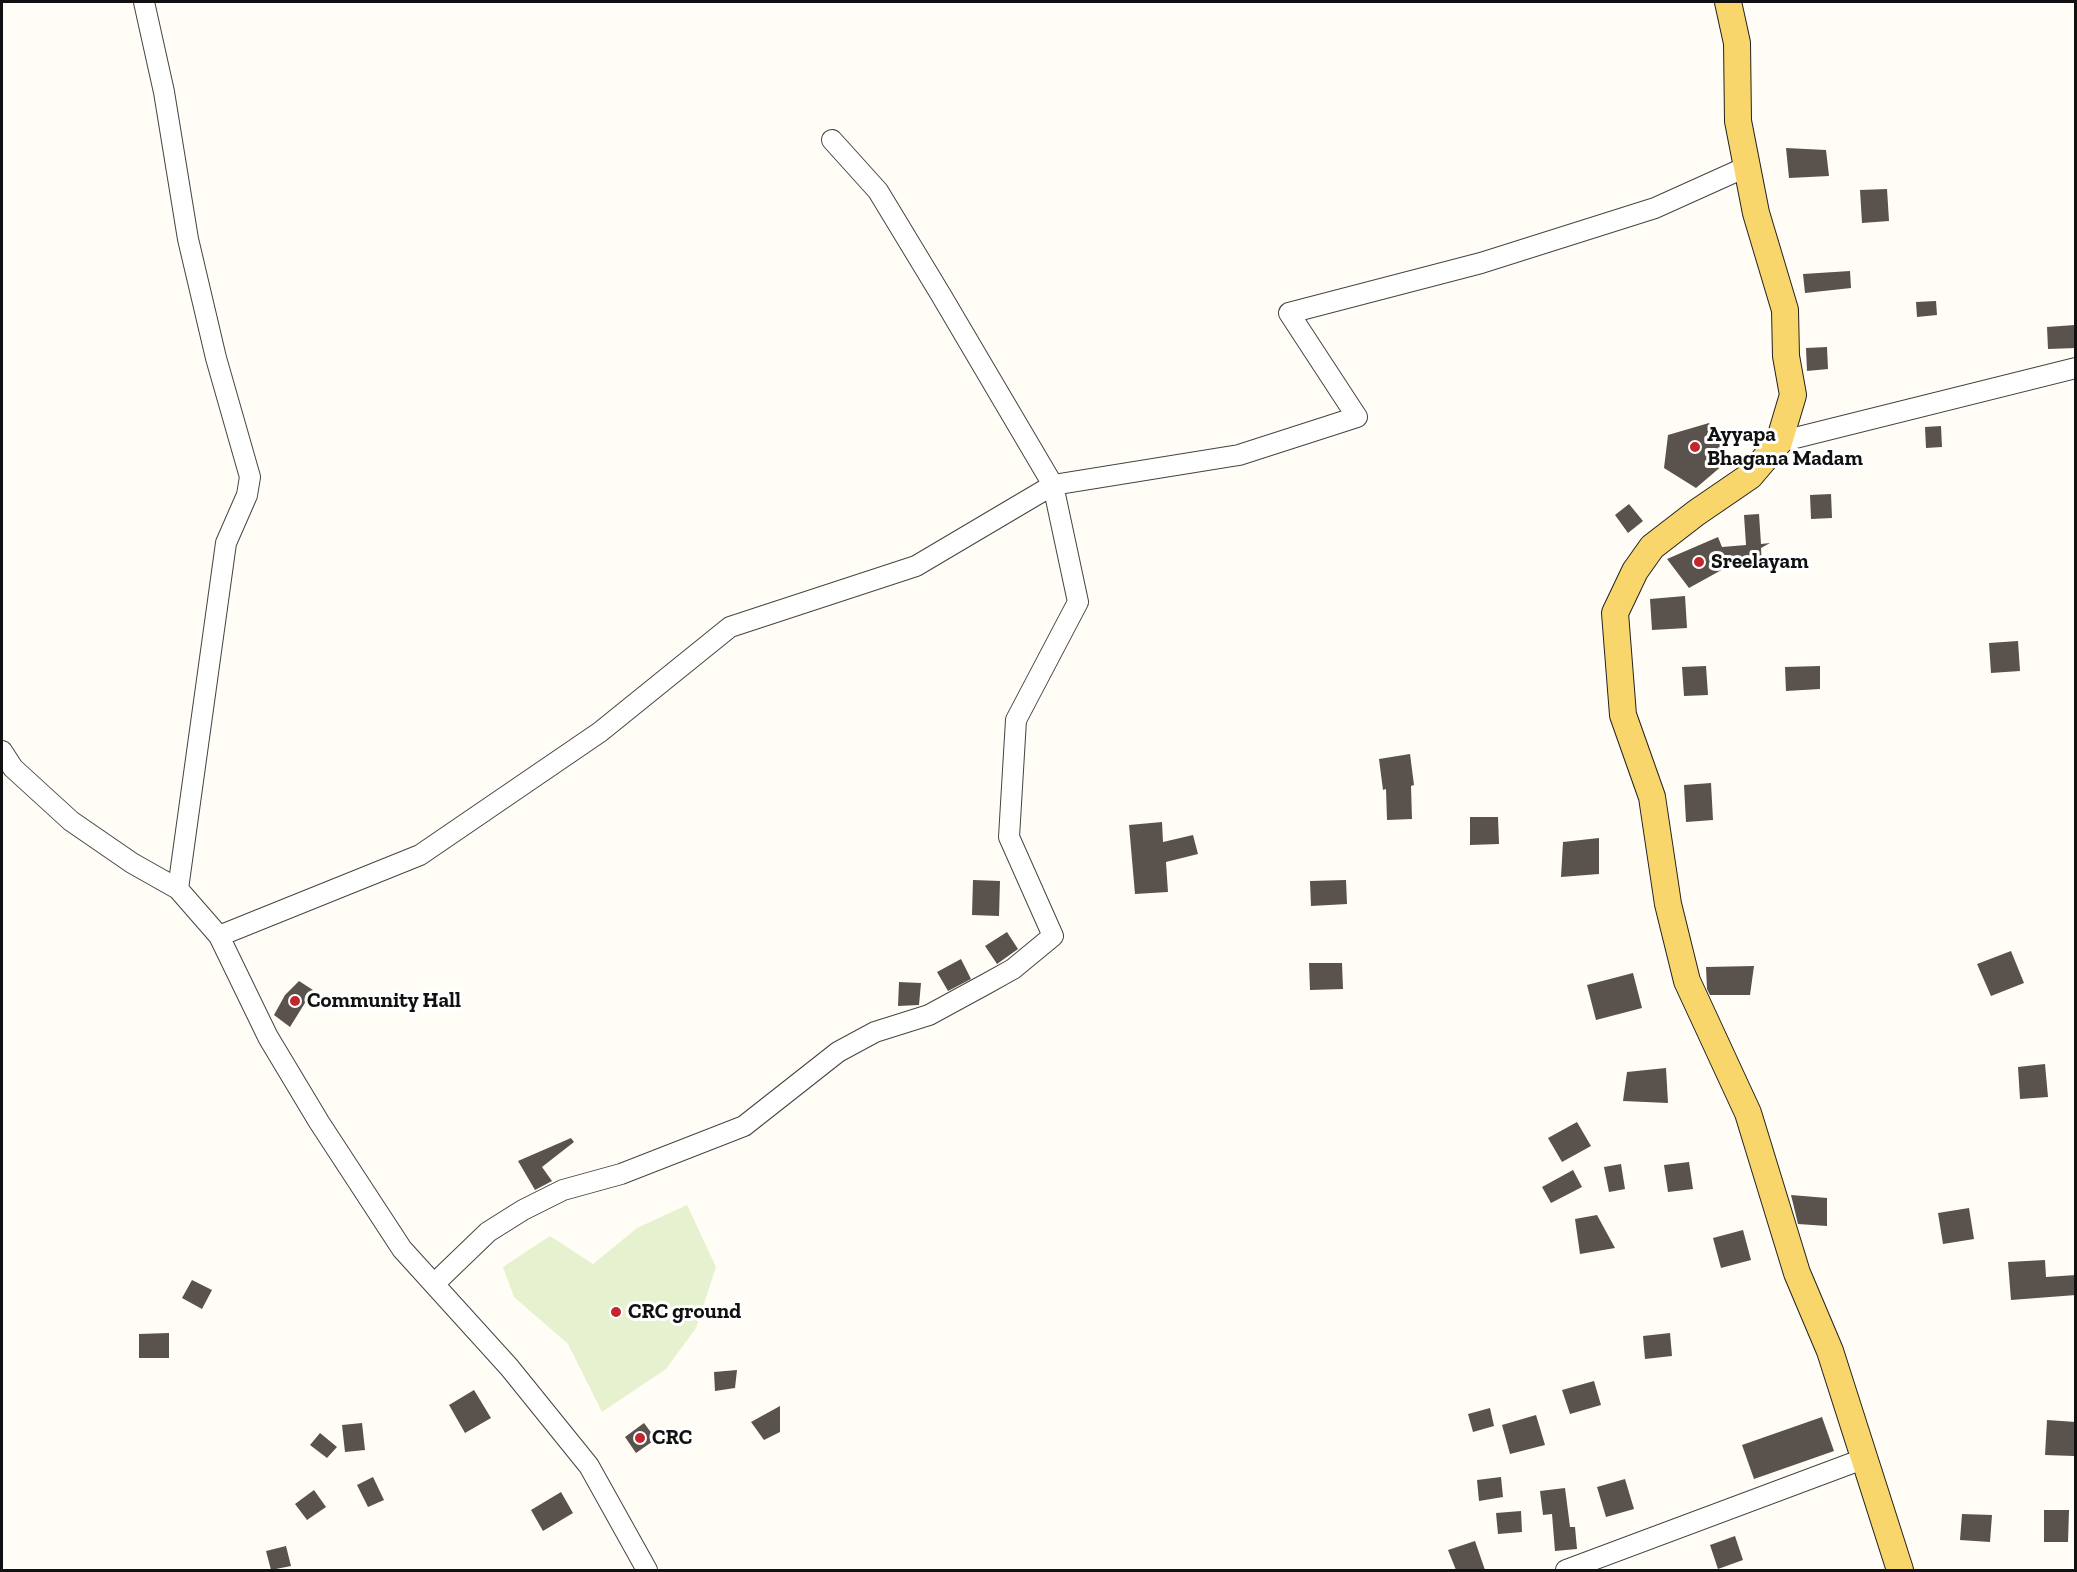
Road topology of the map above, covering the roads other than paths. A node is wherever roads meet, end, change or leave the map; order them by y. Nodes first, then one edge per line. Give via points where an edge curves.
1 (144, 2) edge
2 (1728, 2) edge
3 (832, 141) dead end
4 (1746, 167) junction
5 (2076, 368) edge
6 (1779, 442) junction
7 (1053, 485) junction
8 (2, 751) edge
9 (178, 889) junction
10 (219, 936) junction
11 (434, 1284) junction
12 (1863, 1459) junction
13 (648, 1570) edge
14 (1566, 1570) edge
15 (1900, 1570) edge

1 - 9 street via 164,92 188,239 250,477 247,495 226,543
2 - 4 main road via 1737,43 1738,121
3 - 7 street via 878,191
4 - 6 main road via 1785,310 1786,356 1793,395
4 - 7 street via 1655,208 1492,260 1289,313 1357,417 1239,454
5 - 6 street
6 - 12 main road via 1750,476 1652,547 1635,571 1615,613 1623,715 1652,797 1668,904 1687,981 1748,1113 1794,1263 1830,1351
7 - 10 street via 916,566 730,627 600,732 420,855
7 - 11 street via 1078,602 1016,720 1010,837 1053,936 1013,969 929,1015 875,1032 838,1052 744,1126 621,1174 563,1190 523,1210 488,1232
8 - 9 street via 13,768 71,821
9 - 10 street
10 - 11 street via 268,1037 319,1122 402,1249
11 - 13 street via 509,1367 589,1466
12 - 14 street
12 - 15 main road

